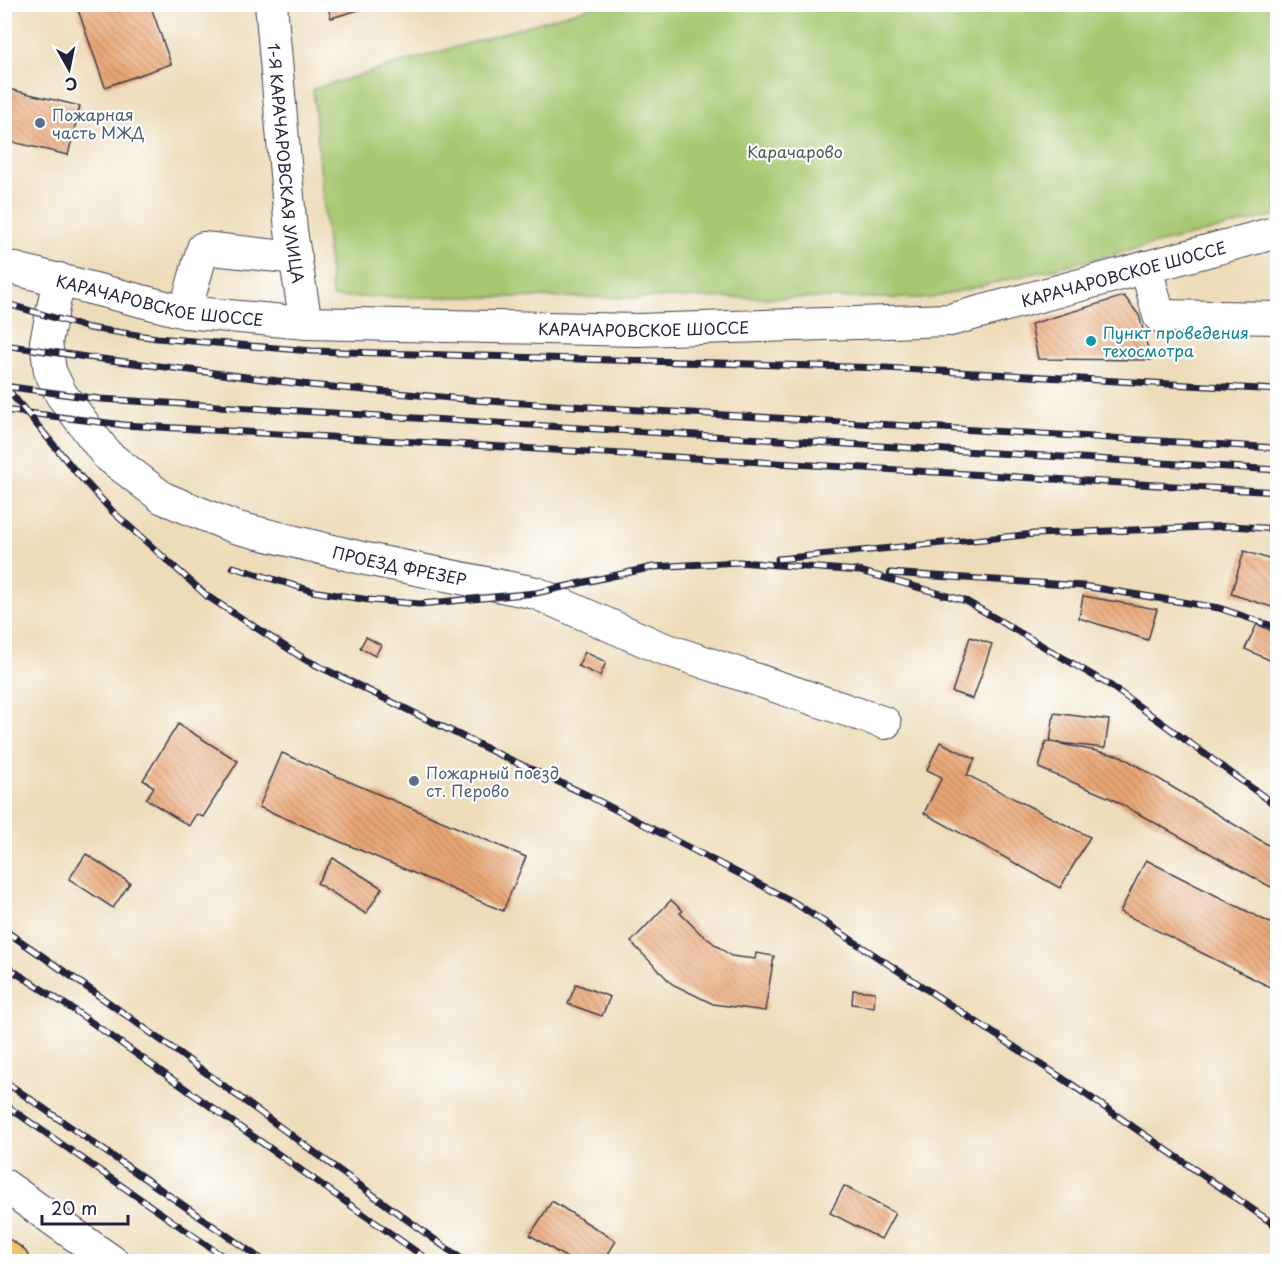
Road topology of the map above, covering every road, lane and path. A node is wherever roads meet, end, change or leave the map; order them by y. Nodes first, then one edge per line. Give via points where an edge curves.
1 (271, 4) edge
2 (1278, 232) edge
3 (296, 258) junction
4 (4, 266) edge
5 (1146, 267) junction
6 (60, 279) junction
7 (185, 312) junction
8 (1278, 318) edge
9 (306, 323) junction
10 (885, 723) dead end
11 (4, 1185) edge
12 (4, 1256) edge
13 (12, 1262) edge
14 (113, 1262) edge

1 - 3 street, 1-Я КАРАЧАРОВСКАЯ УЛИЦА
2 - 5 street, КАРАЧАРОВСКОЕ ШОССЕ
3 - 7 street via 203,248
3 - 9 street, 1-Я КАРАЧАРОВСКАЯ УЛИЦА
4 - 6 street, КАРАЧАРОВСКОЕ ШОССЕ
5 - 8 street via 1159,316
5 - 9 street, КАРАЧАРОВСКОЕ ШОССЕ via 950,320 638,330
6 - 7 street, КАРАЧАРОВСКОЕ ШОССЕ
6 - 10 street, ПРОЕЗД ФРЕЗЕР via 46,342 50,371 61,394 107,454 163,498 234,528 536,594 659,647
7 - 9 street, КАРАЧАРОВСКОЕ ШОССЕ
11 - 14 street
12 - 13 main road

